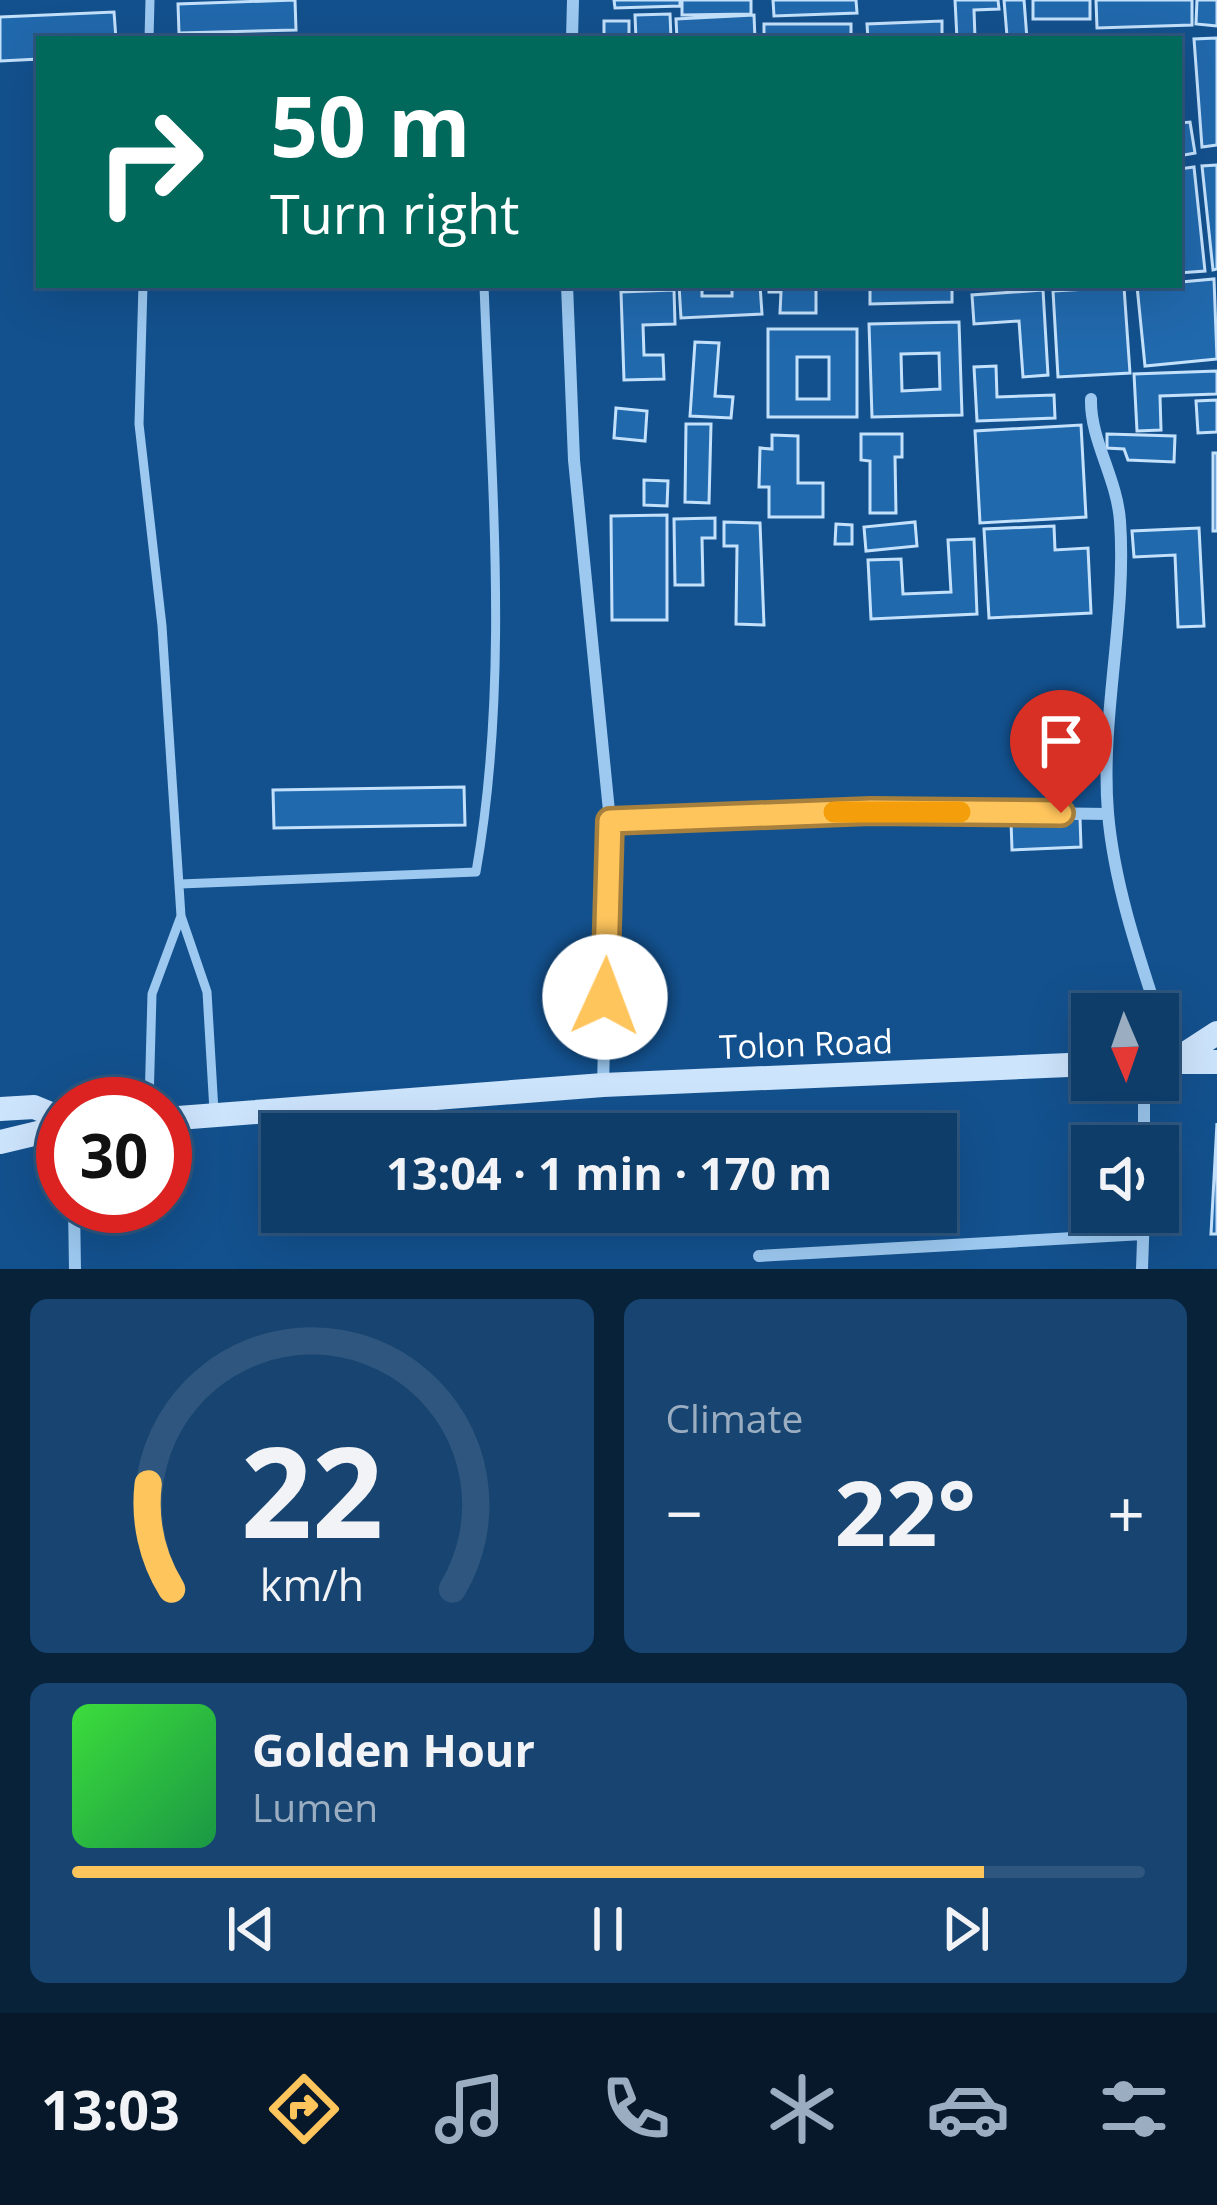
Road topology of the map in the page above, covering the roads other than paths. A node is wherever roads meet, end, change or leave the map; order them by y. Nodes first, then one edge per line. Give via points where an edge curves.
1 (150, 0) edge
2 (573, 0) edge
3 (149, 36) edge
4 (572, 36) edge
5 (143, 288) edge
6 (484, 288) edge
7 (567, 288) edge
8 (1091, 399) dead end
9 (1108, 814) junction
10 (610, 821) junction
11 (180, 884) junction
12 (181, 916) junction
13 (1149, 993) edge
14 (1217, 1033) edge
15 (1179, 1055) edge
16 (1179, 1062) edge
17 (1217, 1062) edge
18 (1071, 1065) edge
19 (150, 1077) edge
20 (603, 1085) junction
21 (36, 1108) edge
22 (0, 1109) edge
23 (214, 1116) junction
24 (192, 1117) edge
25 (36, 1131) edge
26 (0, 1142) edge
27 (74, 1233) edge
28 (1143, 1234) joint
29 (759, 1256) dead end
30 (75, 1269) edge
31 (1142, 1269) edge

1 - 3 lane
2 - 4 street
5 - 11 lane via 139,424
6 - 11 lane via 494,587 490,794 476,872
7 - 10 street via 574,460
8 - 9 street via 1090,423 1107,453 1120,521
9 - 10 street via 871,811
9 - 13 street
10 - 20 street
11 - 12 lane
12 - 19 lane via 152,994
12 - 23 lane via 207,992
14 - 15 main road
16 - 17 main road
18 - 20 main road, Tolon Road
20 - 23 main road, Tolon Road
21 - 22 main road
23 - 24 main road, Tolon Road
25 - 26 main road
27 - 30 street
28 - 29 street
28 - 31 street

